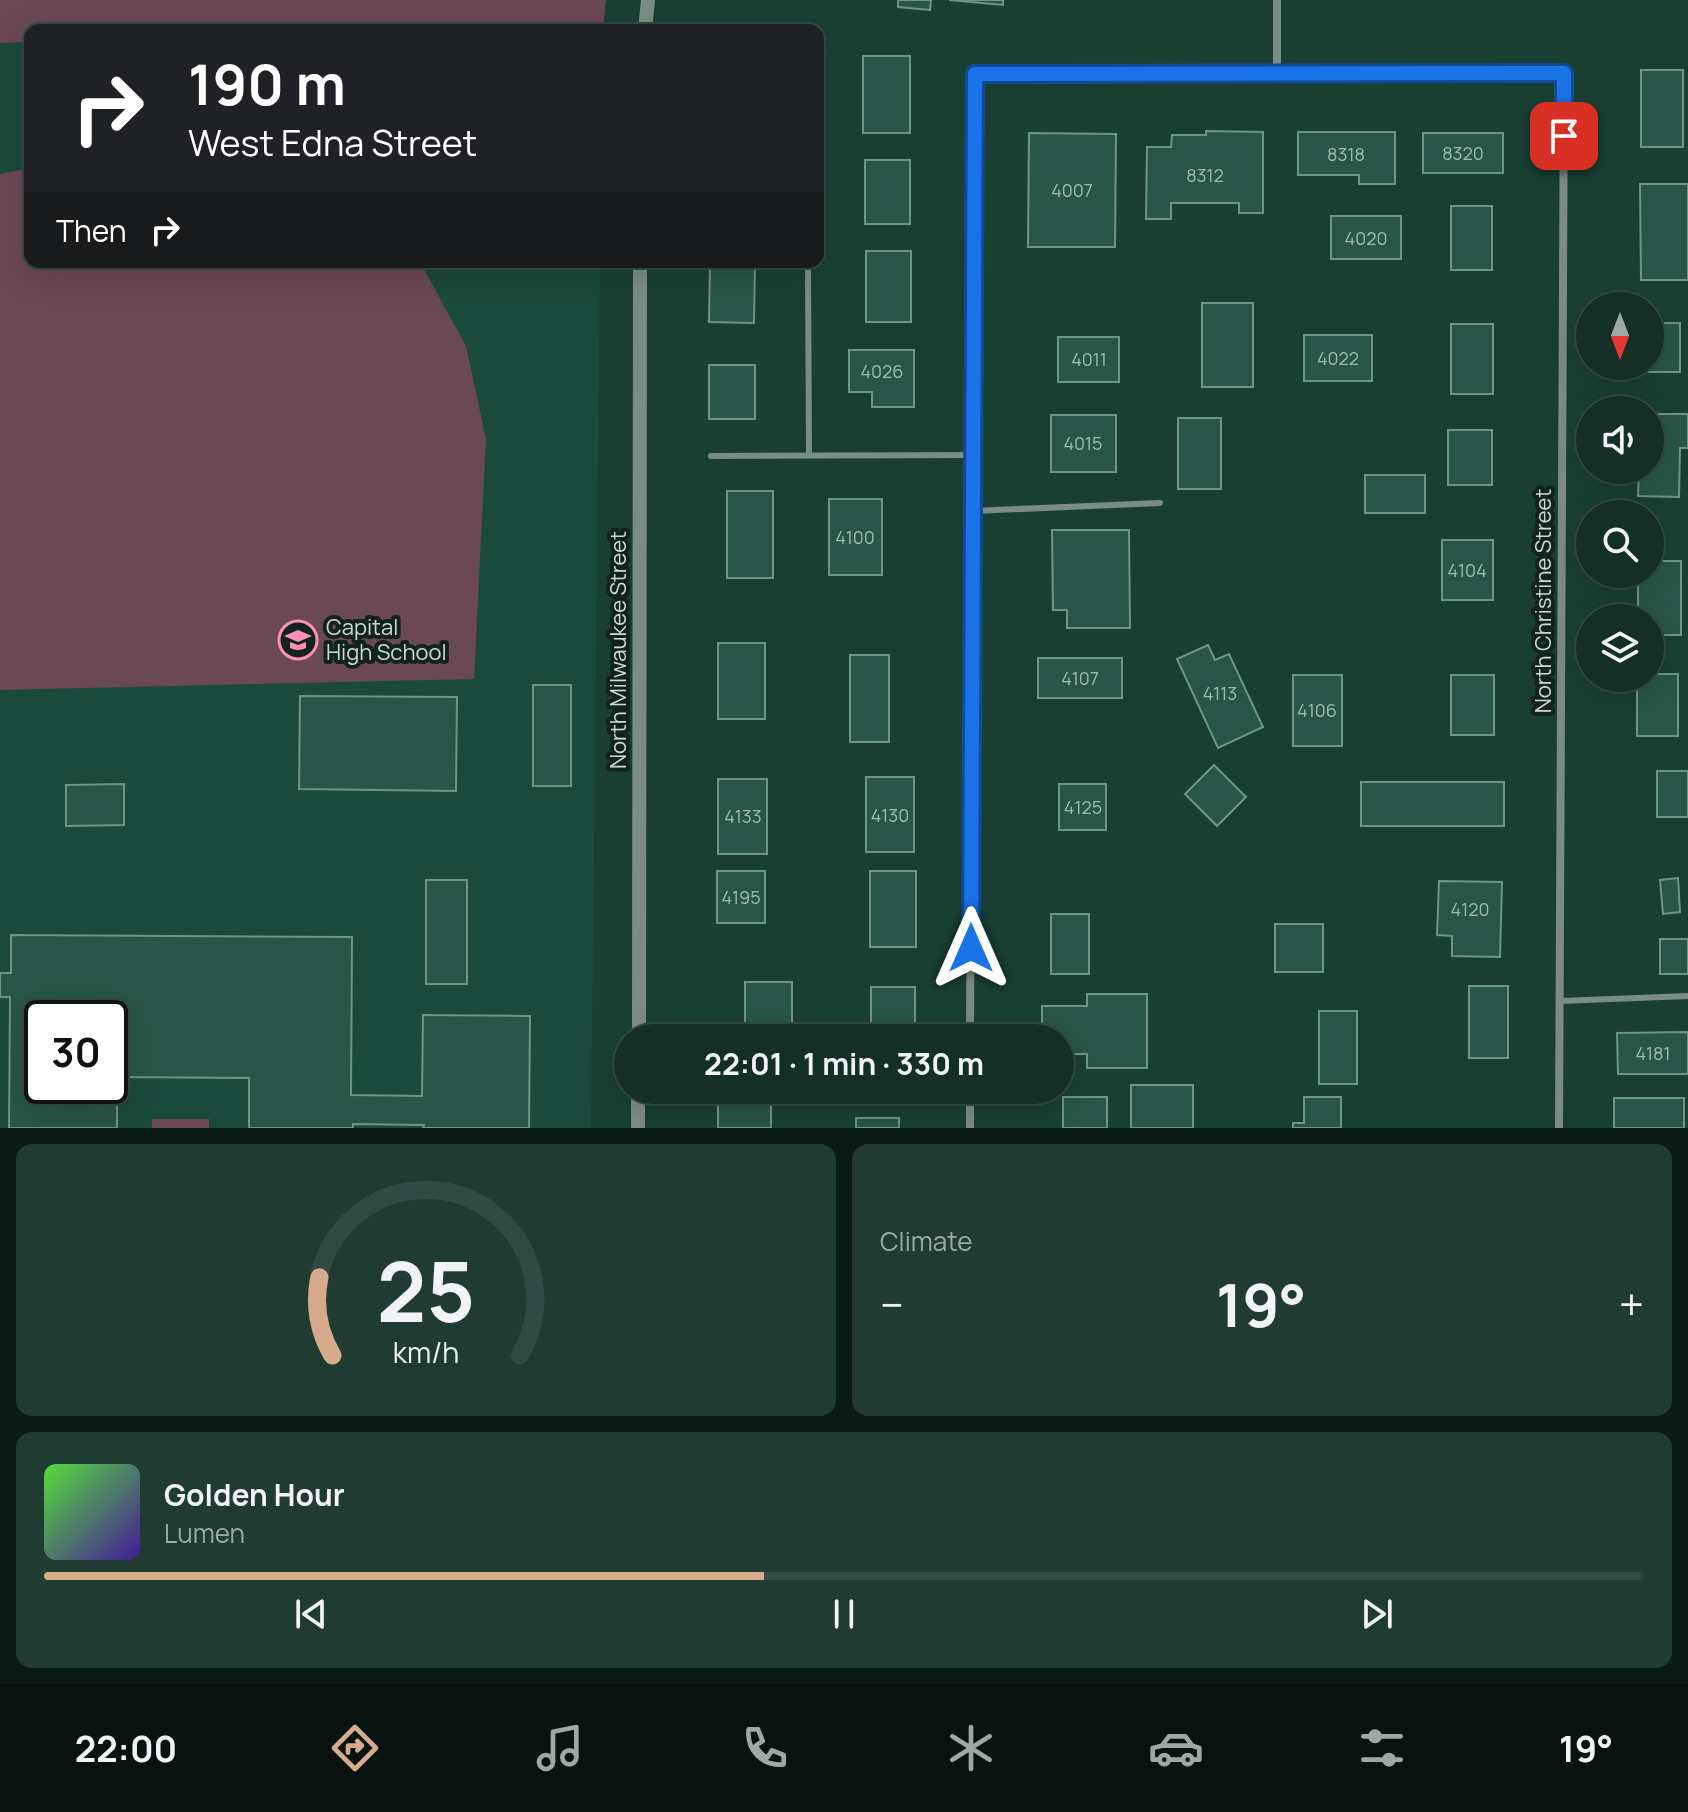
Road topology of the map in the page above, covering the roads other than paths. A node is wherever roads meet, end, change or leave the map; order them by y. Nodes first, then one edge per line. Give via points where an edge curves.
1 (648, 0) edge
2 (1277, 0) edge
3 (646, 24) edge
4 (1277, 73) junction
5 (640, 268) edge
6 (808, 268) edge
7 (809, 455) junction
8 (973, 455) junction
9 (711, 456) dead end
10 (1160, 503) dead end
11 (972, 511) junction
12 (1688, 996) edge
13 (1560, 1001) junction
14 (639, 1024) edge
15 (970, 1024) edge
16 (638, 1104) edge
17 (970, 1104) edge
18 (638, 1128) edge
19 (970, 1128) edge
20 (1559, 1128) edge

1 - 3 street
2 - 4 street
4 - 8 street via 975,74
4 - 13 street, North Christine Street via 1564,73
5 - 14 street, North Milwaukee Street
6 - 7 lane
7 - 8 lane
7 - 9 lane
8 - 11 street
10 - 11 lane
11 - 15 street
12 - 13 lane
13 - 20 street, North Christine Street
16 - 18 street
17 - 19 street

